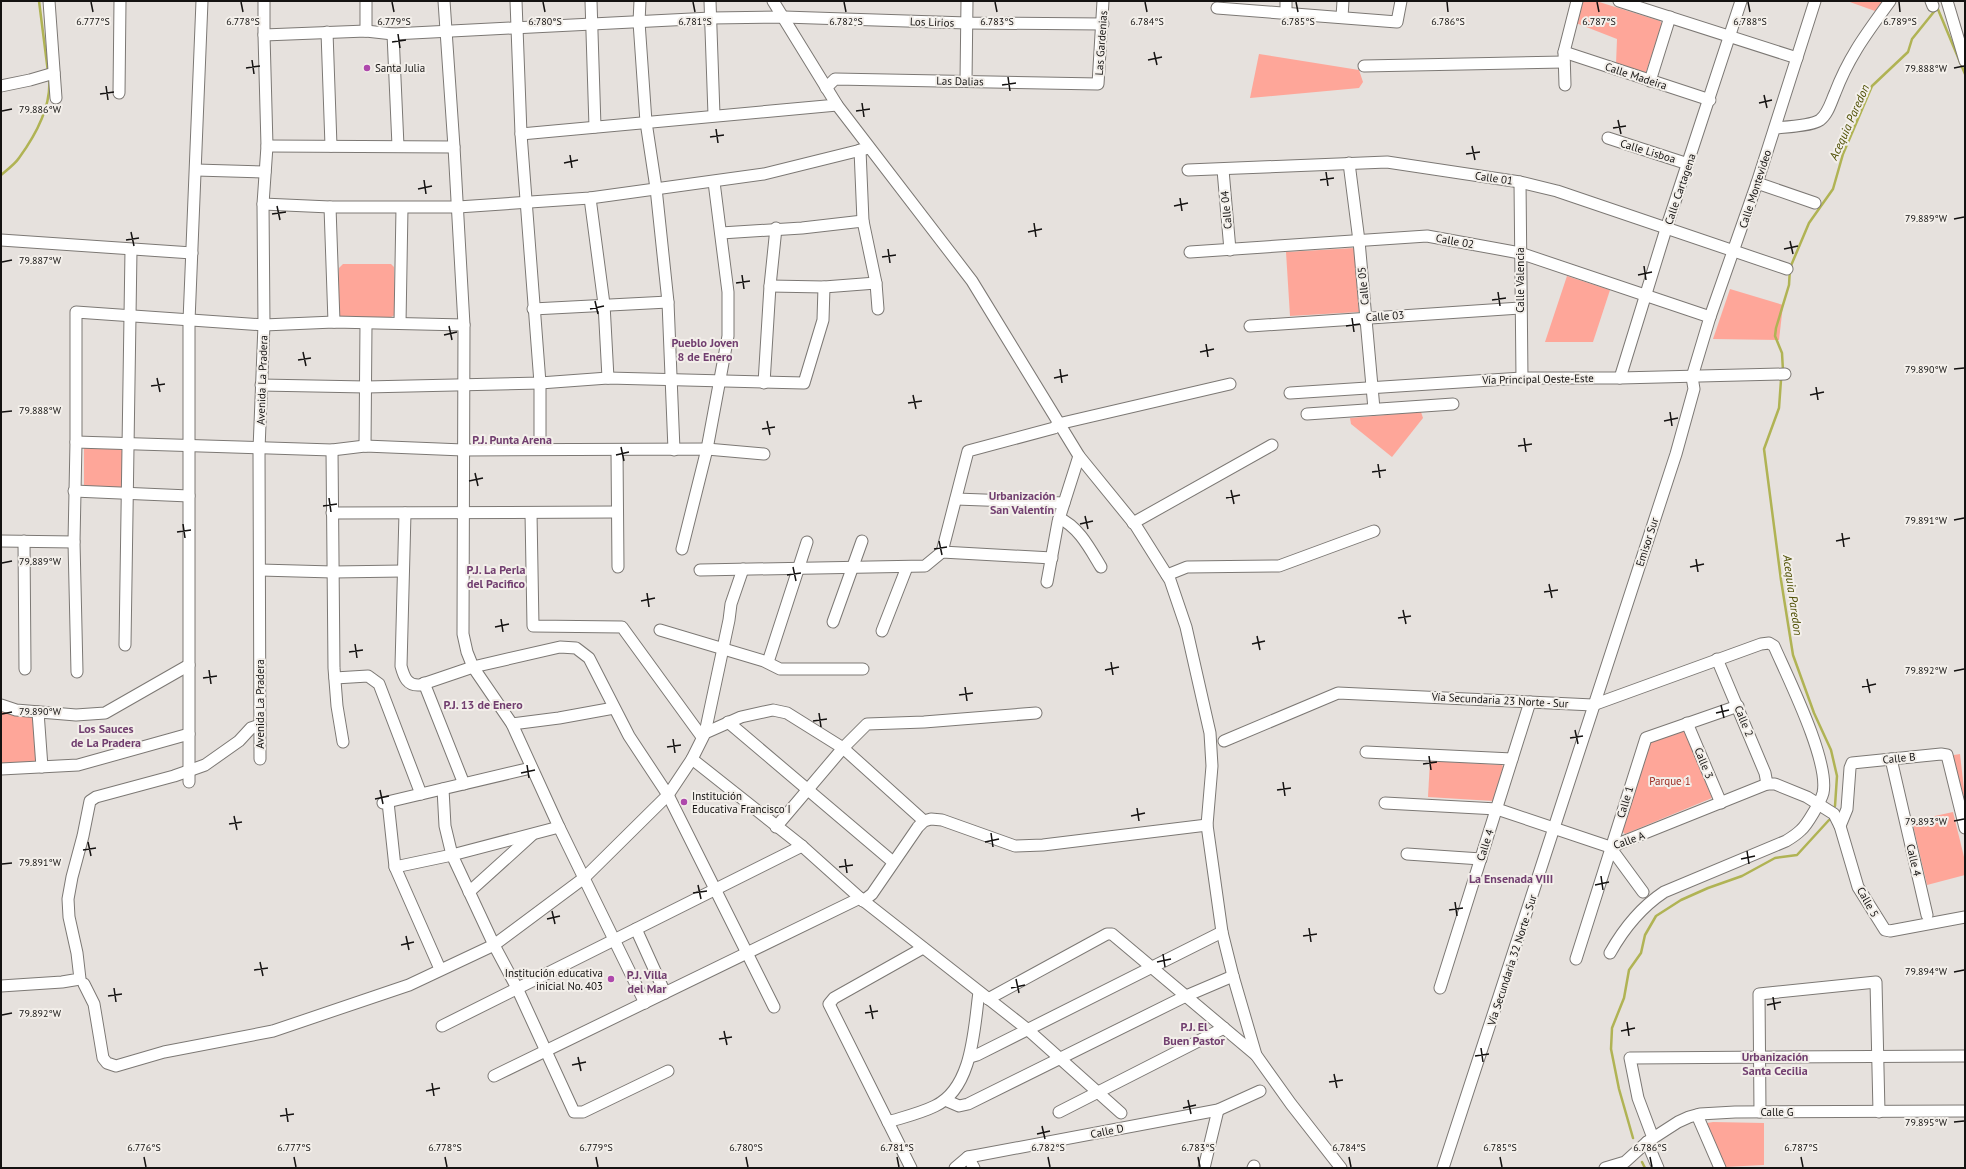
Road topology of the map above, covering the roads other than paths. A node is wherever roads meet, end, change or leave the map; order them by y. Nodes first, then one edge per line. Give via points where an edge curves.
1 (49, 1) edge
2 (120, 1) edge
3 (202, 1) edge
4 (264, 1) edge
5 (366, 1) edge
6 (444, 1) edge
7 (516, 1) edge
8 (590, 1) edge
9 (640, 1) edge
10 (710, 1) edge
11 (773, 1) edge
12 (967, 1) edge
13 (1103, 1) edge
14 (1286, 1) edge
15 (1343, 1) edge
16 (1401, 1) edge
17 (1576, 1) edge
18 (1619, 1) edge
19 (1741, 1) edge
20 (1815, 1) edge
21 (1890, 1) edge
22 (1947, 1) edge
23 (1217, 8) dead end
24 (1286, 13) junction
25 (784, 17) junction
26 (1342, 17) junction
27 (1670, 17) junction
28 (711, 18) junction
29 (639, 22) junction
30 (967, 23) junction
31 (1103, 24) junction
32 (591, 25) junction
33 (516, 28) junction
34 (366, 31) junction
35 (326, 32) junction
36 (445, 32) junction
37 (394, 34) junction
38 (264, 35) junction
39 (1730, 36) junction
40 (1564, 57) junction
41 (1797, 58) junction
42 (1965, 61) edge
43 (1364, 66) dead end
44 (50, 74) junction
45 (966, 81) junction
46 (1650, 81) junction
47 (1098, 84) joint
48 (1565, 85) dead end
49 (1, 86) edge
50 (826, 88) junction
51 (119, 93) dead end
52 (56, 98) dead end
53 (1710, 100) junction
54 (836, 105) junction
55 (714, 116) junction
56 (646, 122) junction
57 (595, 127) junction
58 (1775, 128) junction
59 (520, 134) junction
60 (1608, 138) dead end
61 (267, 146) junction
62 (331, 146) junction
63 (398, 146) junction
64 (454, 147) junction
65 (864, 149) junction
66 (1350, 163) junction
67 (1688, 164) junction
68 (196, 170) junction
69 (1188, 170) dead end
70 (1223, 170) junction
71 (265, 172) junction
72 (714, 182) junction
73 (1520, 182) junction
74 (1757, 183) junction
75 (656, 188) junction
76 (590, 198) junction
77 (526, 203) junction
78 (1815, 203) dead end
79 (263, 204) junction
80 (330, 207) junction
81 (458, 207) junction
82 (402, 208) junction
83 (864, 221) junction
84 (776, 228) junction
85 (1666, 229) junction
86 (721, 233) junction
87 (1, 240) edge
88 (1359, 241) junction
89 (131, 250) junction
90 (1230, 250) junction
91 (1190, 252) dead end
92 (1734, 252) junction
93 (192, 253) junction
94 (1520, 253) junction
95 (1787, 270) dead end
96 (876, 283) junction
97 (770, 286) junction
98 (824, 286) junction
99 (1645, 296) junction
100 (668, 302) junction
101 (604, 304) junction
102 (1520, 308) junction
103 (533, 309) junction
104 (878, 309) dead end
105 (130, 315) junction
106 (1366, 317) junction
107 (1710, 317) junction
108 (189, 321) junction
109 (334, 322) junction
110 (400, 323) junction
111 (366, 324) junction
112 (464, 325) junction
113 (264, 326) junction
114 (1250, 326) dead end
115 (1785, 374) dead end
116 (1692, 377) junction
117 (608, 378) junction
118 (1522, 378) junction
119 (1620, 378) junction
120 (671, 379) junction
121 (720, 381) junction
122 (764, 382) junction
123 (540, 383) junction
124 (261, 384) junction
125 (463, 384) junction
126 (1230, 384) dead end
127 (366, 387) junction
128 (1372, 387) junction
129 (1290, 393) dead end
130 (1453, 404) dead end
131 (1374, 409) junction
132 (1307, 414) dead end
133 (1058, 424) junction
134 (76, 442) junction
135 (128, 444) junction
136 (189, 444) junction
137 (1272, 445) dead end
138 (365, 446) junction
139 (540, 448) junction
140 (259, 449) junction
141 (707, 449) junction
142 (332, 450) junction
143 (463, 450) junction
144 (617, 450) junction
145 (674, 450) junction
146 (764, 454) dead end
147 (1079, 456) junction
148 (74, 491) junction
149 (127, 493) junction
150 (189, 496) junction
151 (956, 499) junction
152 (1064, 503) junction
153 (617, 512) junction
154 (332, 513) junction
155 (405, 513) junction
156 (464, 513) junction
157 (531, 513) junction
158 (1060, 518) junction
159 (1133, 522) junction
160 (1374, 531) dead end
161 (1, 541) edge
162 (24, 541) junction
163 (862, 541) dead end
164 (74, 542) junction
165 (807, 542) dead end
166 (682, 549) dead end
167 (942, 552) junction
168 (1052, 558) junction
169 (618, 567) dead end
170 (852, 567) junction
171 (907, 567) junction
172 (1101, 567) dead end
173 (798, 568) junction
174 (743, 569) junction
175 (260, 570) junction
176 (700, 570) dead end
177 (403, 571) junction
178 (333, 572) junction
179 (1167, 575) junction
180 (1047, 582) dead end
181 (833, 622) dead end
182 (660, 630) dead end
183 (882, 631) dead end
184 (125, 645) dead end
185 (723, 649) junction
186 (1717, 659) junction
187 (768, 662) junction
188 (189, 665) junction
189 (473, 666) junction
190 (25, 669) dead end
191 (864, 669) dead end
192 (77, 672) dead end
193 (334, 678) junction
194 (424, 683) junction
195 (1530, 702) junction
196 (1, 705) edge
197 (1593, 705) junction
198 (1738, 706) junction
199 (614, 708) junction
200 (38, 712) junction
201 (1036, 713) dead end
202 (728, 722) junction
203 (1687, 723) junction
204 (512, 724) junction
205 (260, 725) junction
206 (189, 734) junction
207 (703, 735) junction
208 (1224, 741) dead end
209 (343, 742) dead end
210 (842, 748) junction
211 (1366, 752) dead end
212 (260, 759) dead end
213 (692, 759) junction
214 (1512, 759) junction
215 (1891, 759) junction
216 (42, 767) junction
217 (531, 768) junction
218 (1, 769) edge
219 (189, 770) junction
220 (189, 782) dead end
221 (464, 784) junction
222 (1767, 784) junction
223 (443, 789) junction
224 (808, 789) junction
225 (421, 794) junction
226 (668, 795) junction
227 (1385, 803) dead end
228 (1721, 803) junction
229 (1818, 803) junction
230 (1497, 808) junction
231 (1963, 815) edge
232 (924, 821) junction
233 (1207, 825) junction
234 (1840, 826) junction
235 (776, 827) junction
236 (559, 828) junction
237 (1554, 828) junction
238 (1965, 828) edge
239 (534, 834) junction
240 (802, 846) junction
241 (1610, 847) junction
242 (1407, 854) dead end
243 (452, 855) junction
244 (1481, 859) junction
245 (893, 862) junction
246 (395, 867) junction
247 (584, 878) junction
248 (715, 889) junction
249 (469, 892) junction
250 (1643, 892) dead end
251 (862, 899) junction
252 (1927, 915) dead end
253 (1965, 917) edge
254 (636, 929) junction
255 (1222, 932) junction
256 (615, 940) junction
257 (494, 945) junction
258 (923, 948) junction
259 (747, 953) junction
260 (1610, 953) dead end
261 (1576, 959) dead end
262 (1151, 967) junction
263 (440, 970) junction
264 (1233, 976) junction
265 (84, 984) dead end
266 (1, 986) edge
267 (517, 988) junction
268 (1440, 988) dead end
269 (665, 992) junction
270 (984, 996) junction
271 (1186, 996) junction
272 (645, 1002) junction
273 (774, 1007) dead end
274 (442, 1026) dead end
275 (1224, 1028) junction
276 (1027, 1029) junction
277 (545, 1051) junction
278 (1256, 1055) junction
279 (1879, 1055) junction
280 (1965, 1056) edge
281 (970, 1057) junction
282 (1760, 1057) junction
283 (1060, 1059) junction
284 (668, 1070) dead end
285 (494, 1076) dead end
286 (1260, 1091) dead end
287 (1098, 1092) junction
288 (946, 1100) junction
289 (1218, 1110) junction
290 (1965, 1111) edge
291 (1059, 1112) dead end
292 (1760, 1112) junction
293 (1879, 1112) junction
294 (1121, 1113) dead end
295 (1697, 1115) junction
296 (888, 1122) junction
297 (1650, 1140) junction
298 (968, 1157) junction
299 (1629, 1164) edge
300 (911, 1168) edge
301 (955, 1168) edge
302 (974, 1168) edge
303 (1204, 1168) edge
304 (1341, 1168) edge
305 (1443, 1168) edge
306 (1605, 1168) edge
307 (1658, 1168) edge
308 (1720, 1168) edge

1 - 44 street
2 - 51 street
3 - 68 street
4 - 38 street, Avenida La Pradera
5 - 34 street
6 - 36 street
7 - 33 street
8 - 32 street
9 - 29 street
10 - 28 street
11 - 25 street
12 - 30 street
13 - 31 street, Las Gardenias
14 - 24 street
15 - 26 street
16 - 26 street via 1397,22
17 - 40 street
18 - 27 street
19 - 39 street, Calle Cartagena
20 - 41 street, Calle Montevideo
21 - 58 street via 1856,47 1828,110 1820,121
22 - 42 street
23 - 24 street
24 - 26 street
25 - 28 street, Los Lirios
25 - 30 street, Los Lirios
25 - 50 street
27 - 39 street
27 - 46 street
28 - 29 street, Los Lirios
28 - 55 street
29 - 32 street, Los Lirios
29 - 56 street
30 - 31 street, Los Lirios
30 - 45 street
31 - 47 street, Las Gardenias
32 - 33 street, Los Lirios
32 - 57 street
33 - 36 street, Los Lirios
33 - 59 street
34 - 35 street, Los Lirios
34 - 37 street, Los Lirios
35 - 38 street, Los Lirios
35 - 62 street
36 - 37 street, Los Lirios
36 - 64 street
37 - 63 street
38 - 61 street, Avenida La Pradera
39 - 41 street
39 - 53 street, Calle Cartagena
40 - 43 street, Calle Madeira
40 - 46 street, Calle Madeira
40 - 48 street
41 - 58 street, Calle Montevideo
44 - 49 street
44 - 52 street
45 - 47 street, Las Dalias
45 - 50 street, Las Dalias via 835,79
46 - 53 street, Calle Madeira
50 - 54 street
53 - 67 street, Calle Cartagena
54 - 55 street
54 - 65 street
55 - 56 street
56 - 57 street
56 - 75 street
57 - 59 street
58 - 74 street, Calle Montevideo
59 - 77 street
60 - 67 street, Calle Lisboa
61 - 62 street
61 - 71 street, Avenida La Pradera
62 - 63 street
63 - 64 street
64 - 81 street
65 - 72 street via 764,174
65 - 83 street
65 - 133 street via 972,281
66 - 70 street, Calle 01
66 - 73 street, Calle 01 via 1387,162
66 - 88 street, Calle 05
67 - 85 street, Calle Cartagena
68 - 71 street
68 - 93 street
69 - 70 street, Calle 01
70 - 90 street, Calle 04
71 - 79 street, Avenida La Pradera
72 - 75 street
72 - 86 street
73 - 85 street, Calle 01 via 1556,191
73 - 94 street, Calle Valencia
74 - 78 street
74 - 92 street, Calle Montevideo
75 - 76 street
75 - 100 street
76 - 77 street
76 - 101 street
77 - 81 street
77 - 103 street
79 - 80 street
79 - 113 street, Avenida La Pradera
80 - 82 street
80 - 109 street
81 - 82 street
81 - 112 street
82 - 110 street
83 - 84 street via 802,228
83 - 96 street
84 - 86 street
84 - 97 street
85 - 92 street, Calle 01
85 - 99 street, Calle Cartagena
86 - 121 street via 728,292 728,336
87 - 89 street
88 - 90 street, Calle 02
88 - 94 street, Calle 02 via 1427,236
88 - 106 street, Calle 05
89 - 93 street
89 - 105 street
90 - 91 street, Calle 02
92 - 95 street, Calle 01
92 - 107 street, Calle Montevideo
93 - 108 street
94 - 99 street, Calle 02
94 - 102 street, Calle Valencia
96 - 98 street
96 - 104 street
97 - 98 street
97 - 122 street
98 - 122 street via 823,320 804,384
99 - 107 street, Calle 02
99 - 119 street, Calle Cartagena
100 - 101 street
100 - 120 street
101 - 103 street
101 - 117 street
102 - 106 street, Calle 03
102 - 118 street, Calle Valencia
103 - 123 street
105 - 108 street
105 - 134 street via 76,312
105 - 135 street
106 - 114 street, Calle 03
106 - 128 street, Calle 05
107 - 116 street, Calle Montevideo
108 - 113 street
108 - 136 street
109 - 111 street
109 - 113 street
110 - 111 street
110 - 112 street
111 - 127 street
112 - 125 street
113 - 124 street, Avenida La Pradera
115 - 116 street, Vía Principal Oeste-Este
116 - 119 street, Vía Principal Oeste-Este
116 - 197 street, Emisor Sur via 1694,389 1676,454
117 - 120 street
117 - 123 street
118 - 119 street, Vía Principal Oeste-Este
118 - 128 street, Vía Principal Oeste-Este
120 - 121 street
120 - 145 street
121 - 122 street
121 - 141 street
123 - 125 street
123 - 139 street
124 - 127 street
124 - 140 street, Avenida La Pradera
125 - 127 street
125 - 143 street
126 - 133 street
127 - 138 street
128 - 129 street, Vía Principal Oeste-Este
128 - 131 street, Calle 05
130 - 131 street
131 - 132 street
133 - 147 street
133 - 151 street via 1054,428 968,451
134 - 135 street
134 - 148 street
135 - 136 street
135 - 149 street
136 - 140 street
136 - 150 street
137 - 159 street
138 - 142 street
138 - 143 street
139 - 143 street
139 - 144 street
140 - 142 street
140 - 175 street, Avenida La Pradera
141 - 145 street
141 - 146 street
141 - 166 street
142 - 154 street
143 - 156 street
144 - 145 street
144 - 153 street
147 - 152 street
147 - 159 street
148 - 149 street
148 - 164 street
149 - 150 street
149 - 184 street
150 - 188 street
151 - 152 street
151 - 167 street
152 - 158 street
153 - 157 street
153 - 169 street
154 - 155 street
154 - 178 street
155 - 156 street
155 - 177 street
156 - 157 street
156 - 189 street via 463,634
157 - 207 street via 533,626 622,627
158 - 168 street
158 - 172 street via 1068,522 1086,541
159 - 179 street
160 - 179 street via 1279,566 1186,567
161 - 162 street
162 - 164 street
162 - 190 street
163 - 170 street
164 - 192 street
165 - 173 street
167 - 168 street
167 - 171 street via 925,566
168 - 180 street
170 - 171 street
170 - 173 street
170 - 181 street
171 - 183 street
173 - 174 street
173 - 187 street
174 - 176 street
174 - 185 street via 731,604
175 - 178 street
175 - 205 street, Avenida La Pradera
177 - 178 street
177 - 194 street via 401,666 409,683 416,686
178 - 193 street
179 - 233 street via 1186,626 1210,733 1212,766
182 - 185 street
185 - 187 street
185 - 207 street
186 - 197 street, Vía Secundaria 23 Norte - Sur
186 - 198 street, Calle 2
186 - 229 street, Vía Secundaria 23 Norte - Sur via 1761,644 1769,643 1774,646 1818,752 1823,776 1823,794
187 - 191 street via 780,669
188 - 200 street via 105,713 76,715
188 - 206 street
189 - 194 street
189 - 199 street via 560,648 576,648 589,658
189 - 204 street
193 - 209 street
193 - 225 street via 368,676 379,684
194 - 221 street
195 - 197 street, Vía Secundaria 23 Norte - Sur
195 - 208 street, Vía Secundaria 23 Norte - Sur via 1338,693
195 - 214 street, Calle 4
196 - 200 street via 16,710
197 - 237 street, Vía Secundaria 32 Norte - Sur
198 - 203 street, Calle 1
198 - 222 street, Calle 2
199 - 204 street
199 - 226 street via 629,736
200 - 216 street
201 - 210 street via 897,724 869,723
202 - 207 street
202 - 210 street via 756,712 772,710 787,713
202 - 224 street
203 - 228 street, Calle 3
203 - 241 street, Calle 1 via 1646,738
204 - 217 street
205 - 212 street, Avenida La Pradera
205 - 219 street via 249,730 239,741 205,765
206 - 216 street via 78,765
206 - 219 street
207 - 213 street
210 - 224 street
210 - 232 street
211 - 214 street
213 - 226 street
213 - 235 street
214 - 230 street, Calle 4
215 - 231 street, Calle B via 1947,755
215 - 234 street, Calle B via 1852,763 1847,809
215 - 252 street, Calle 4
216 - 218 street
217 - 221 street
217 - 236 street
219 - 220 street
219 - 266 street via 96,797 88,804 68,899 80,980
221 - 223 street
222 - 228 street, Calle A
222 - 229 street via 1775,784
223 - 225 street
223 - 243 street via 445,826
224 - 235 street
224 - 245 street
225 - 246 street via 385,802
226 - 247 street
226 - 248 street
227 - 230 street, Calle A
228 - 241 street, Calle A
229 - 234 street, Calle 5 via 1834,814
229 - 260 street via 1802,830 1786,841 1664,892 1650,901 1623,930
230 - 237 street, Calle A
230 - 244 street, Calle 4
231 - 238 street
232 - 233 street via 947,821 1015,846 1043,845
232 - 245 street
233 - 255 street
234 - 253 street, Calle 5 via 1858,887 1885,930
235 - 240 street
236 - 239 street
236 - 247 street
237 - 241 street, Calle A
237 - 305 street, Vía Secundaria 32 Norte - Sur
239 - 243 street
239 - 249 street
240 - 248 street
240 - 251 street
241 - 250 street
241 - 261 street, Calle 1
242 - 244 street
243 - 246 street
243 - 249 street
244 - 268 street, Calle 4
245 - 251 street via 872,894
246 - 263 street
247 - 256 street
247 - 257 street
248 - 254 street
248 - 259 street
249 - 257 street
251 - 258 street
251 - 259 street
254 - 256 street
254 - 269 street
255 - 262 street
255 - 264 street
256 - 267 street
256 - 272 street
257 - 263 street
257 - 267 street
258 - 270 street
258 - 296 street via 834,998 829,1004
259 - 269 street
259 - 273 street
262 - 270 street via 1117,937 1107,934
262 - 271 street
262 - 276 street
263 - 265 street via 408,985 273,1031 164,1052 116,1066 107,1063 104,1058 94,1004
264 - 271 street
264 - 278 street
267 - 274 street
267 - 277 street
269 - 272 street
270 - 276 street
270 - 281 street
271 - 275 street
271 - 283 street
272 - 277 street
275 - 278 street
275 - 287 street
276 - 281 street via 977,1056
276 - 283 street
277 - 284 street via 571,1107 577,1114
277 - 285 street
278 - 304 street
279 - 280 street
279 - 282 street
279 - 282 street via 1876,982 1759,994
279 - 293 street
281 - 288 street via 954,1090
282 - 292 street
282 - 297 street via 1630,1058
283 - 287 street
283 - 288 street via 962,1106
286 - 289 street, Calle D
287 - 291 street
287 - 294 street
288 - 296 street via 936,1106
289 - 298 street, Calle D
289 - 303 street
290 - 293 street, Calle G
292 - 293 street, Calle G
292 - 295 street, Calle G
295 - 297 street, Calle G via 1678,1122
295 - 308 street
296 - 300 street
297 - 299 street, Calle G
297 - 307 street
298 - 301 street, Calle D
298 - 302 street
299 - 306 street, Calle G

